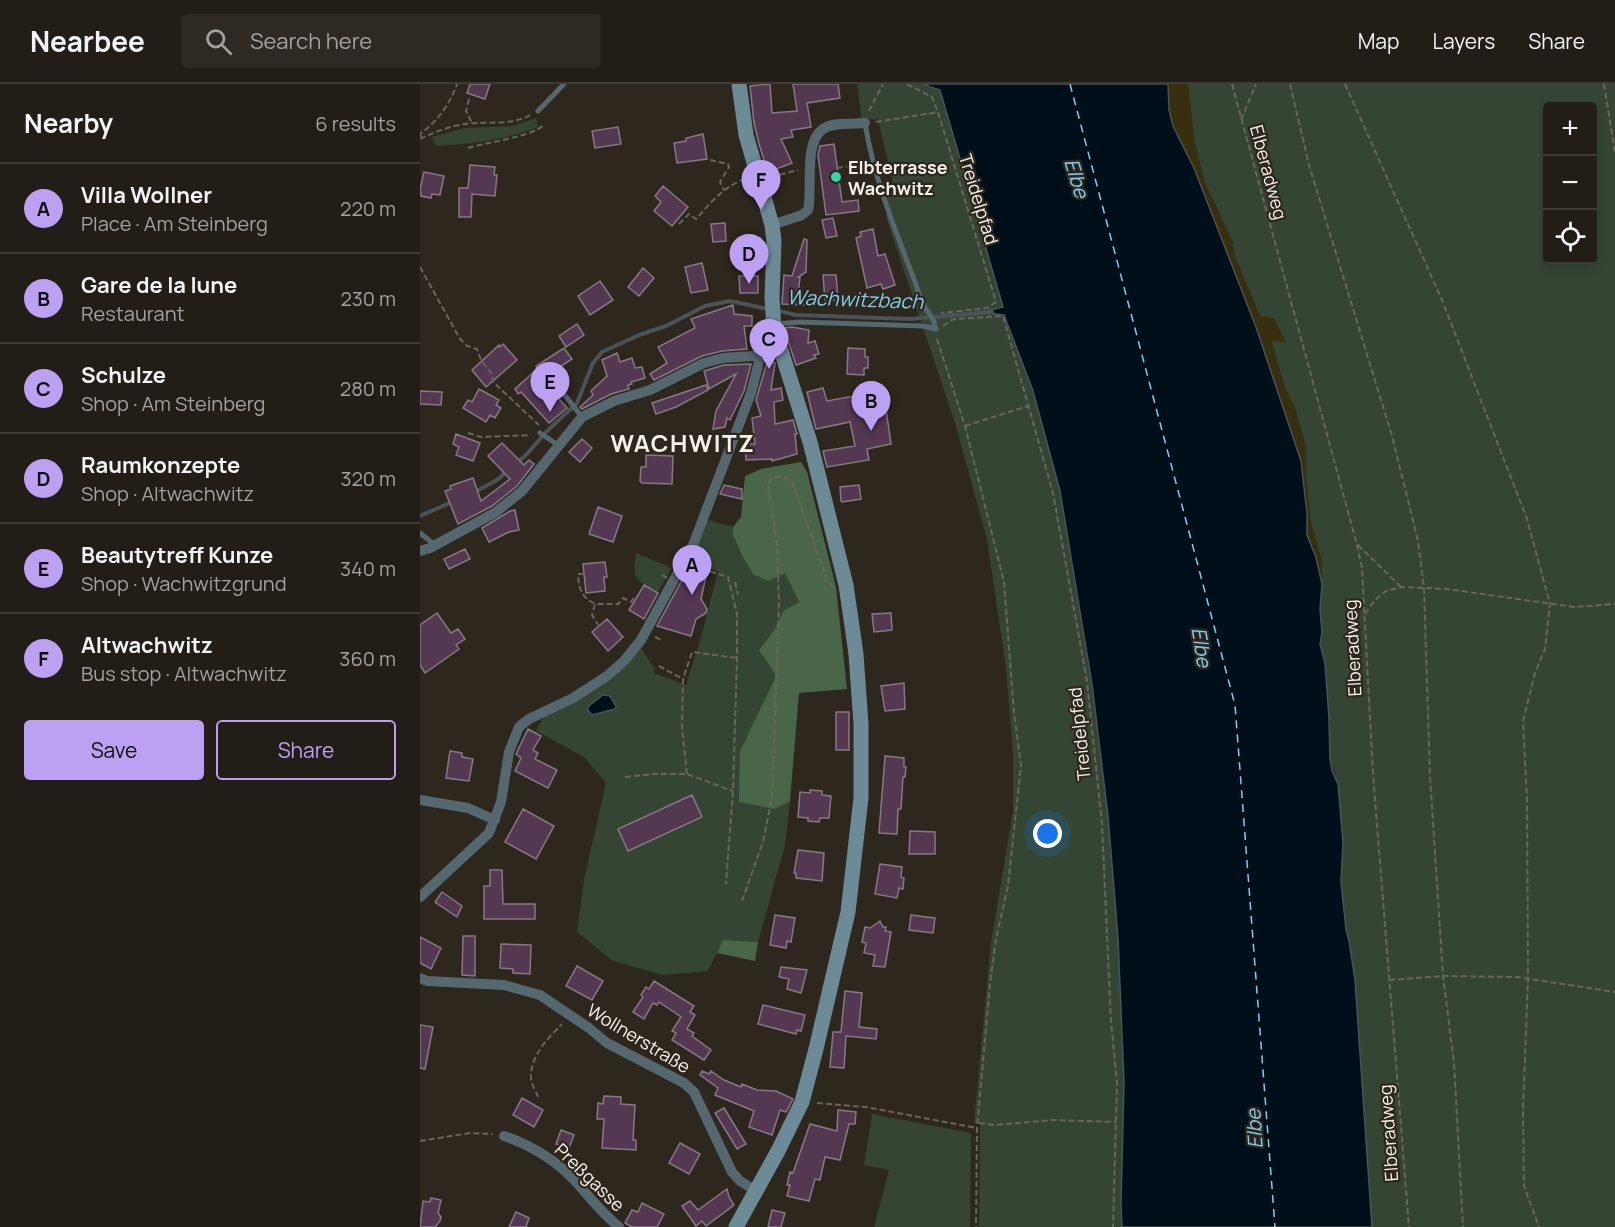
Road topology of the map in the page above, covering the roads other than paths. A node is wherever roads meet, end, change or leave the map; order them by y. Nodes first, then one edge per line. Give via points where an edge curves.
1 (564, 84) edge
2 (739, 84) edge
3 (538, 111) road end
4 (865, 123) joint
5 (772, 225) junction
6 (773, 321) junction
7 (780, 346) junction
8 (761, 354) junction
9 (554, 380) dead end
10 (580, 414) junction
11 (540, 433) road end
12 (558, 445) junction
13 (420, 533) edge
14 (435, 545) junction
15 (420, 551) edge
16 (420, 800) edge
17 (495, 820) junction
18 (420, 897) edge
19 (420, 978) edge
20 (504, 1136) road end
21 (755, 1190) junction
22 (619, 1227) edge
23 (730, 1227) edge
24 (736, 1227) edge

1 - 3 lane
2 - 5 main road via 746,135 765,175
4 - 5 street via 823,129 816,136 809,168 808,210
4 - 6 lane via 881,188 936,329
5 - 6 main road
6 - 7 main road
7 - 8 street
7 - 21 main road via 810,442 846,585 861,724 861,798 848,912 802,1102
8 - 10 street via 704,363 650,390
8 - 17 street via 751,393 693,545 645,632 624,661 607,676 519,727 509,752
9 - 10 lane
10 - 12 street
11 - 12 lane
12 - 14 street via 522,491 496,512
13 - 14 lane
14 - 15 street
16 - 17 street via 468,808
17 - 18 street via 489,833
19 - 21 street, Wollnerstraße via 504,986 540,995 608,1043 684,1083 694,1092 732,1172
20 - 22 street, Preßgasse via 548,1157
21 - 24 main road
23 - 24 street

